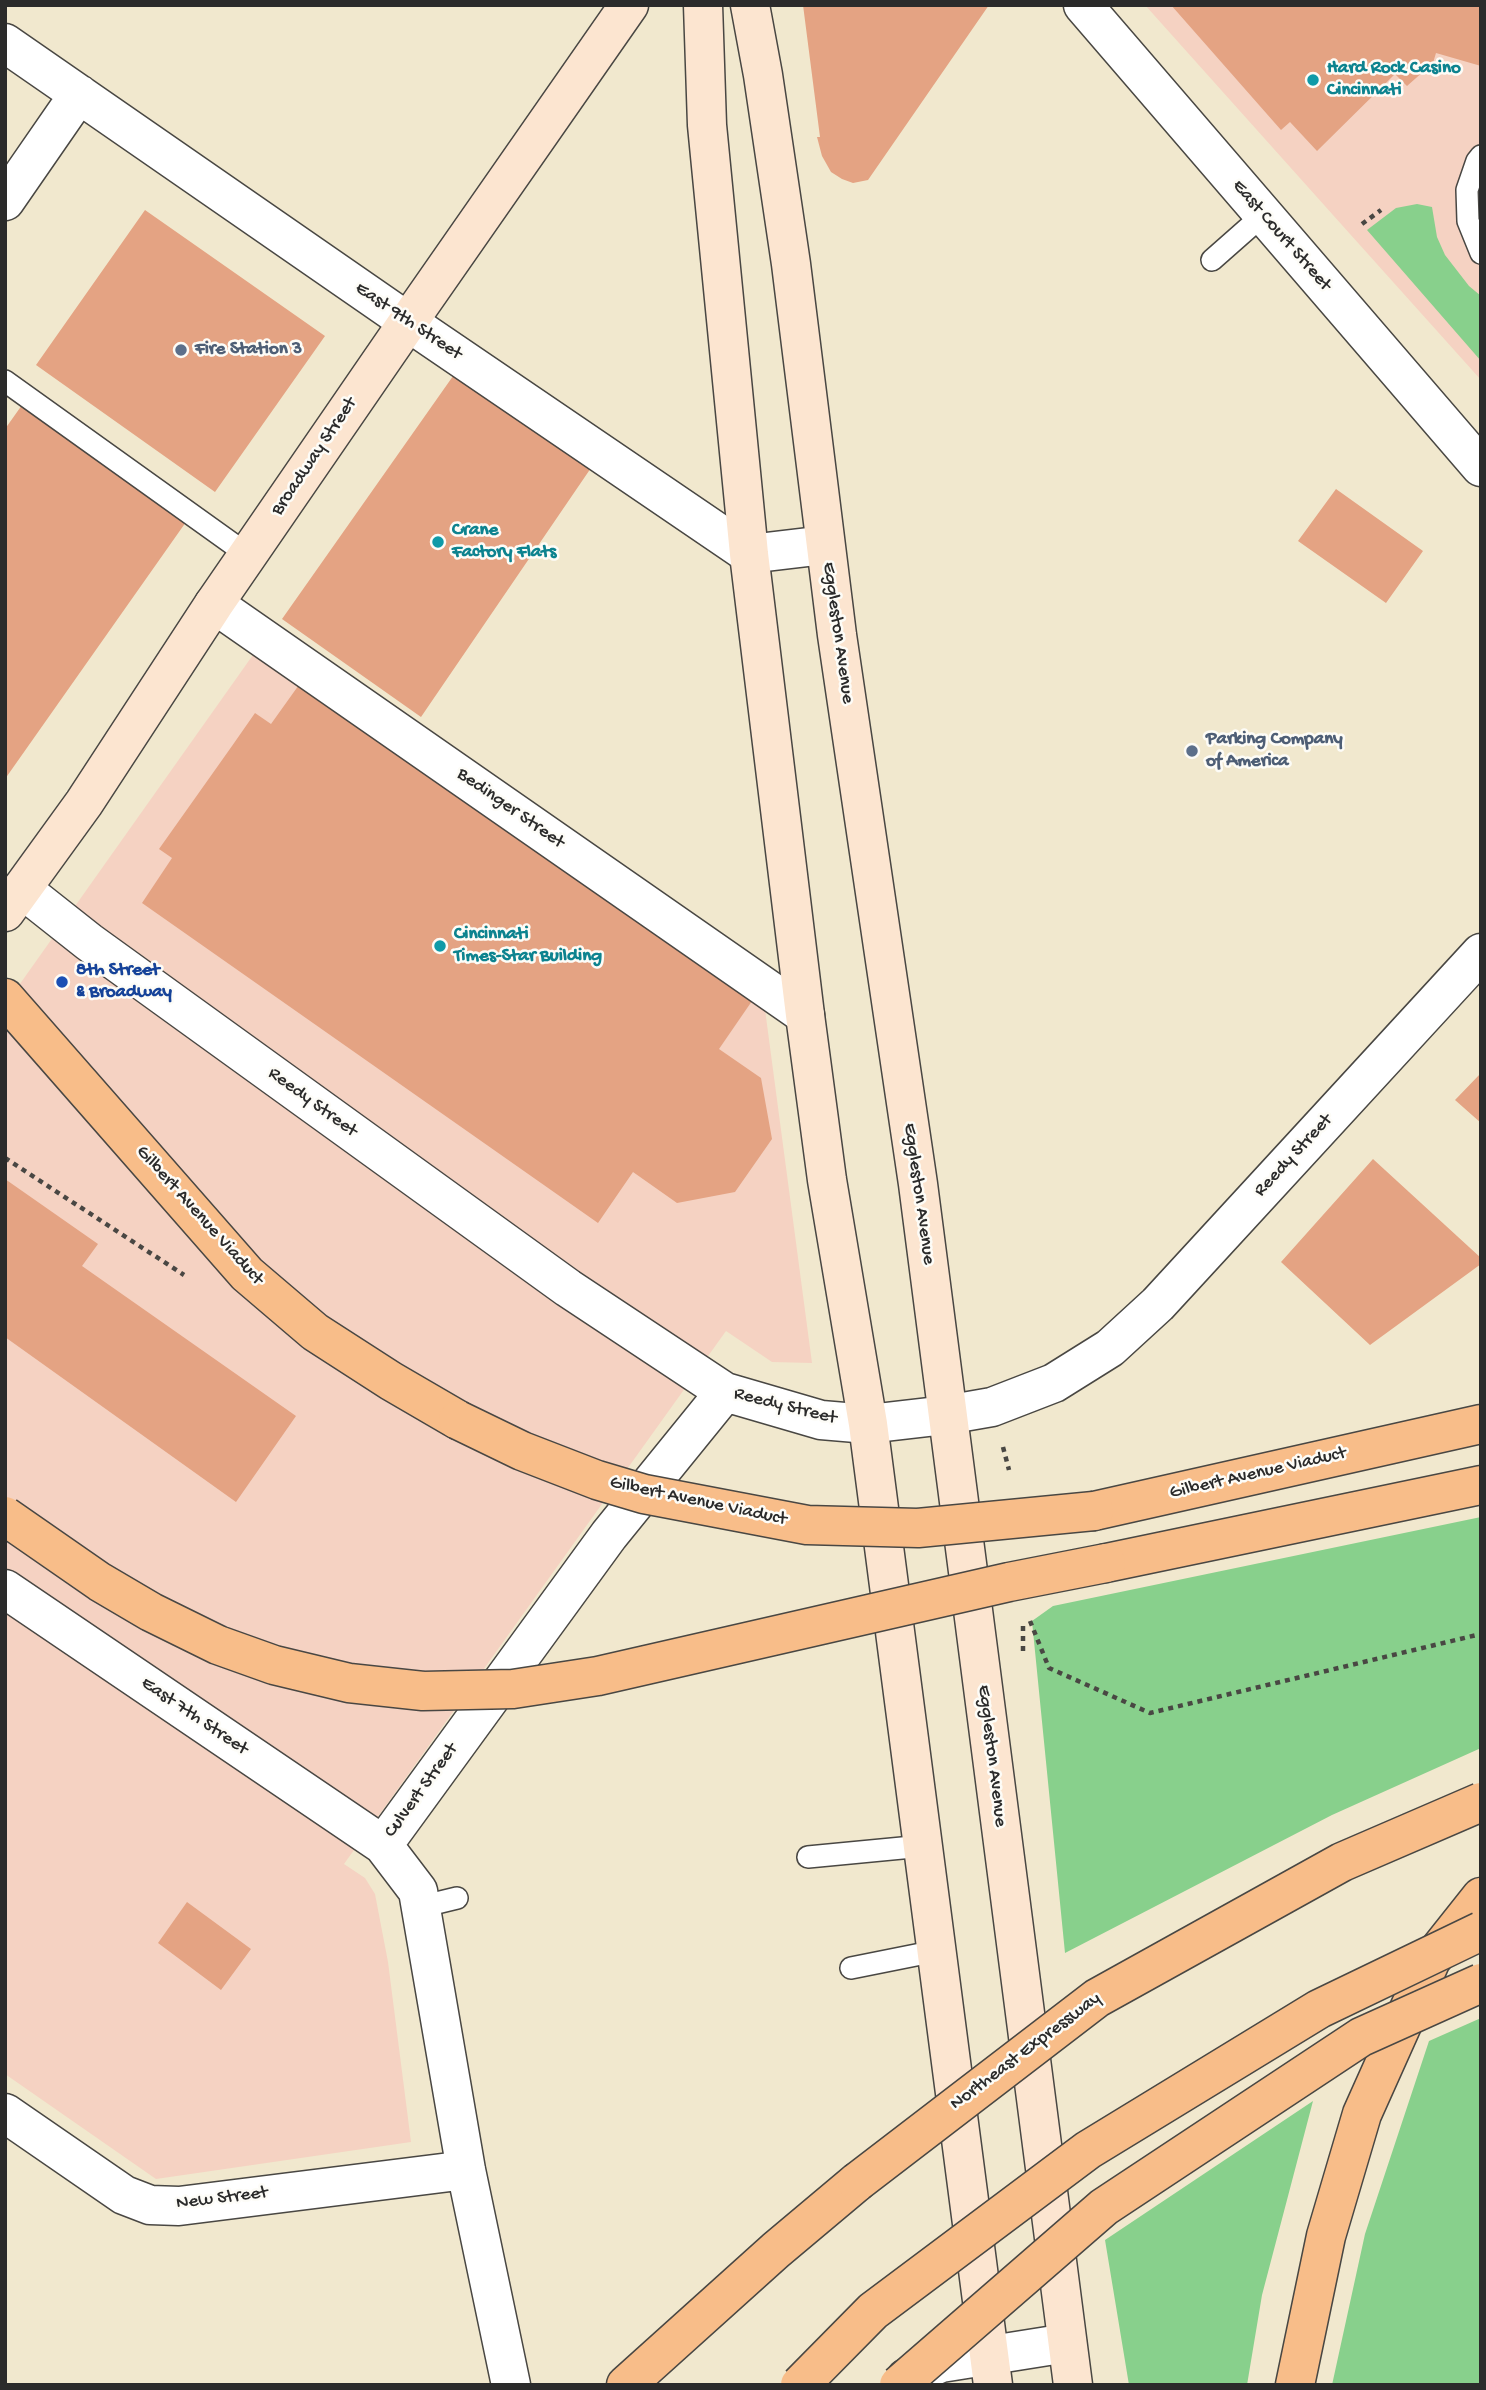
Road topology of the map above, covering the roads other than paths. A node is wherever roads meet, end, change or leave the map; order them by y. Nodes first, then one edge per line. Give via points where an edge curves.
1 (629, 5) edge
2 (703, 5) edge
3 (750, 5) edge
4 (1083, 5) edge
5 (5, 43) edge
6 (79, 94) junction
7 (1481, 156) edge
8 (5, 201) edge
9 (1263, 215) junction
10 (1481, 253) edge
11 (1212, 260) dead end
12 (408, 322) junction
13 (5, 381) edge
14 (1481, 467) edge
15 (825, 545) junction
16 (749, 554) junction
17 (248, 555) junction
18 (214, 604) junction
19 (14, 901) edge
20 (1481, 953) edge
21 (5, 998) edge
22 (805, 1015) junction
23 (725, 1392) junction
24 (946, 1415) junction
25 (868, 1424) junction
26 (1481, 1424) edge
27 (1481, 1485) edge
28 (5, 1516) edge
29 (5, 1589) edge
30 (1481, 1802) edge
31 (383, 1845) junction
32 (923, 1846) junction
33 (808, 1857) dead end
34 (457, 1898) dead end
35 (1481, 1898) edge
36 (420, 1907) junction
37 (1481, 1931) edge
38 (936, 1951) junction
39 (851, 1968) dead end
40 (1481, 1983) edge
41 (5, 2113) edge
42 (466, 2170) junction
43 (1067, 2343) junction
44 (991, 2370) edge
45 (652, 2371) edge
46 (511, 2385) edge
47 (626, 2385) edge
48 (800, 2385) edge
49 (890, 2385) edge
50 (899, 2385) edge
51 (1073, 2385) edge
52 (1295, 2385) edge

1 - 12 main road, Broadway Street
2 - 16 main road via 707,125
3 - 15 main road, Eggleston Avenue via 791,264
4 - 9 street, East Court Street
5 - 6 street, East 9th Street
6 - 8 street
6 - 12 street, East 9th Street
7 - 10 lane via 1467,190 1468,221
9 - 11 lane
9 - 14 street, East Court Street
12 - 16 street, East 9th Street
12 - 17 main road, Broadway Street
13 - 17 lane
15 - 16 street
15 - 24 main road, Eggleston Avenue via 918,1184
16 - 22 main road
17 - 18 main road, Broadway Street
18 - 19 main road, Broadway Street
18 - 22 street, Bedinger Street
19 - 23 street, Reedy Street via 89,942 546,1272
20 - 24 street, Reedy Street via 1158,1304 1110,1348 1054,1383 992,1407
21 - 26 main road, Gilbert Avenue Viaduct, bridge via 247,1274 315,1332 458,1420 522,1451 644,1494 807,1525 918,1528 1094,1511
22 - 25 main road
23 - 25 street, Reedy Street via 821,1420
23 - 31 street, Culvert Street via 609,1535
24 - 25 street, Reedy Street
24 - 43 main road, Eggleston Avenue
25 - 32 main road
27 - 28 main road, bridge via 1009,1582 598,1676 513,1689 423,1690 349,1683 218,1646 100,1582
29 - 31 street, East 7th Street
30 - 45 main road, Northeast Expressway, bridge via 1342,1862 1097,1998 776,2249
31 - 36 street, Culvert Street via 418,1891
32 - 33 lane
32 - 38 main road
34 - 36 lane
35 - 52 main road via 1430,1960 1362,2114 1326,2236
36 - 42 street, Culvert Street
37 - 48 main road, bridge via 1319,2009 1088,2150 873,2311
38 - 39 lane
38 - 44 main road
40 - 50 main road, bridge via 1361,2037 1104,2207
41 - 42 street, New Street via 124,2194 150,2205 179,2206
42 - 46 street, Culvert Street
43 - 44 street
43 - 51 main road, Eggleston Avenue
44 - 49 street via 942,2364
45 - 47 main road, Northeast Expressway

